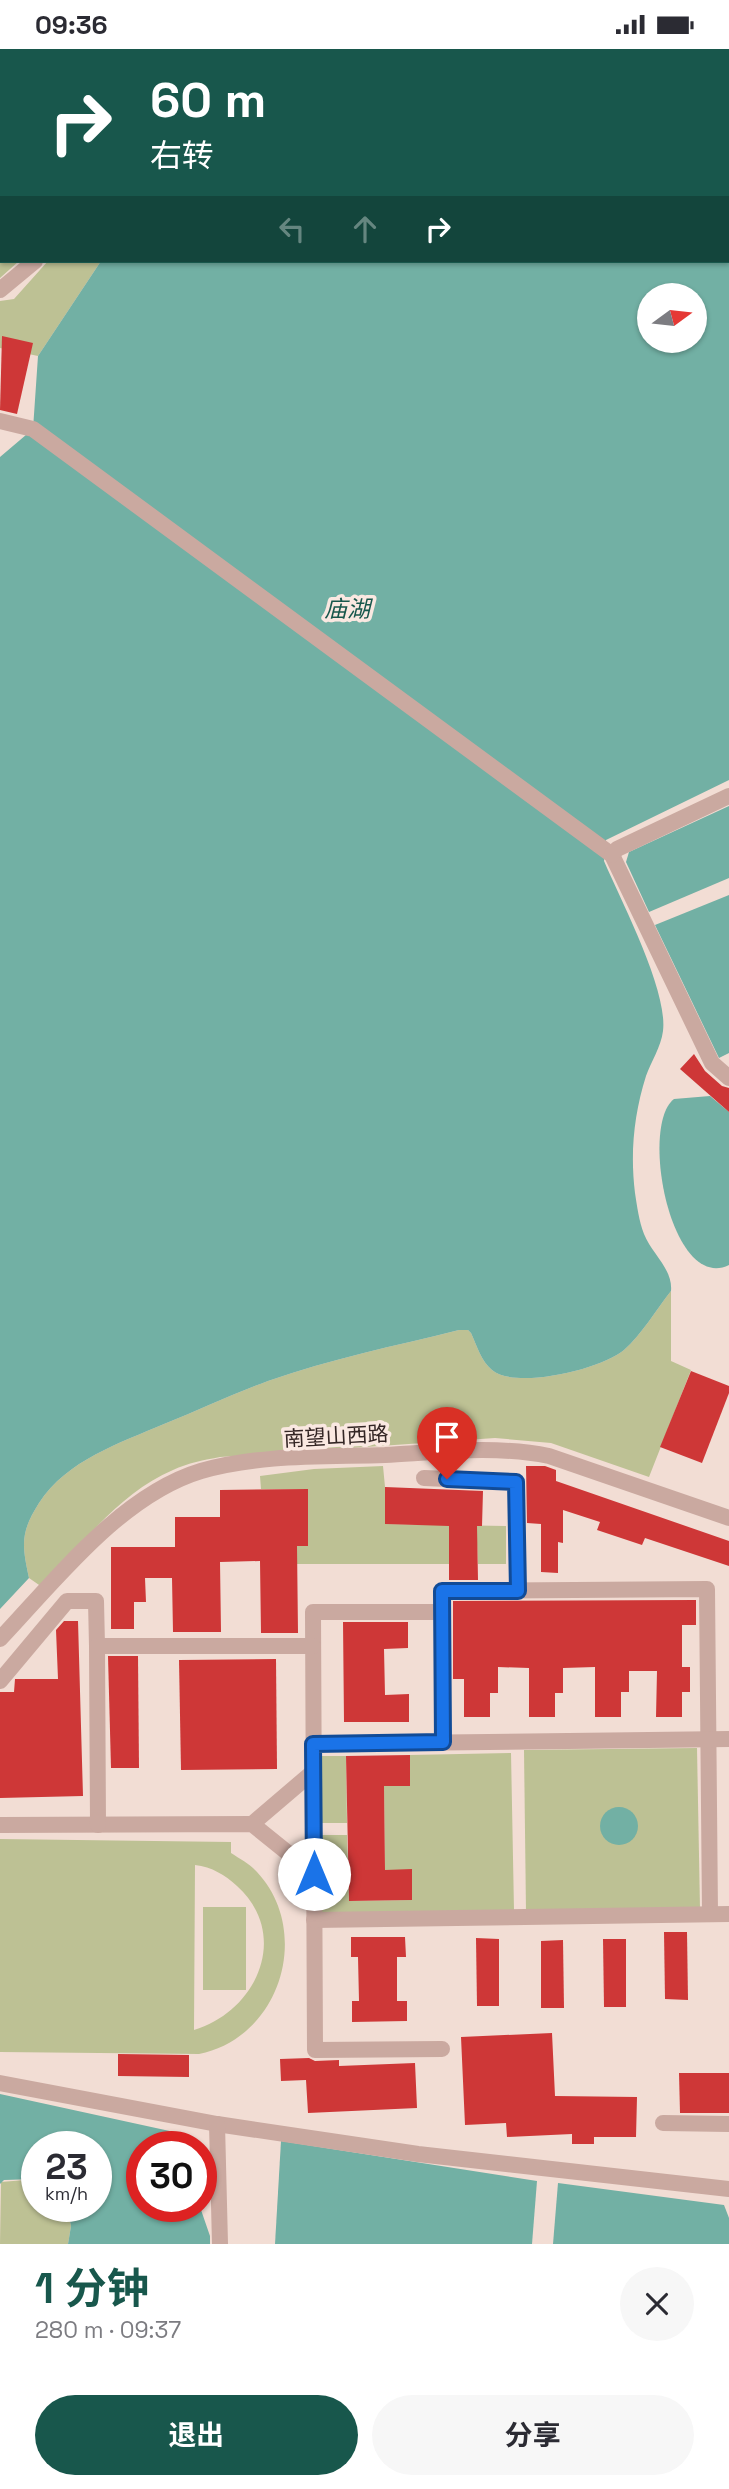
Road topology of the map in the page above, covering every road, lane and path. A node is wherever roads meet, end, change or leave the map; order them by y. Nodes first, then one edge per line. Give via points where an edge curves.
1 (34, 263) edge
2 (0, 291) edge
3 (0, 421) edge
4 (729, 796) edge
5 (612, 855) junction
6 (729, 1078) edge
7 (424, 1478) dead end
8 (729, 1518) edge
9 (518, 1591) junction
10 (442, 1612) junction
11 (0, 1639) edge
12 (97, 1646) junction
13 (313, 1646) junction
14 (0, 1681) edge
15 (708, 1739) junction
16 (729, 1739) edge
17 (443, 1742) junction
18 (313, 1744) junction
19 (314, 1771) junction
20 (252, 1824) junction
21 (0, 1825) edge
22 (98, 1825) junction
23 (314, 1874) junction
24 (710, 1914) junction
25 (729, 1914) edge
26 (314, 1920) junction
27 (442, 2049) dead end
28 (0, 2083) edge
29 (663, 2123) dead end
30 (217, 2124) junction
31 (729, 2124) edge
32 (729, 2189) edge
33 (220, 2244) edge

1 - 2 street
3 - 5 street via 33,429
4 - 5 street
5 - 6 street via 712,1063
7 - 9 street via 516,1482
8 - 11 street, 南望山西路 via 532,1452 315,1457 223,1466 183,1478 130,1509
9 - 10 street via 442,1591
9 - 15 street via 707,1589
10 - 13 street via 313,1612
10 - 17 street
12 - 13 street
12 - 14 street via 96,1601 67,1601
12 - 22 street
13 - 18 street
15 - 16 street
15 - 17 street
15 - 24 street
17 - 18 street
18 - 19 street
19 - 20 street
19 - 23 street
20 - 22 street
20 - 23 street
21 - 22 street
23 - 26 street
24 - 25 street
24 - 26 street
26 - 27 street via 315,2050
28 - 30 street
29 - 31 street
30 - 32 street via 418,2154
30 - 33 street

